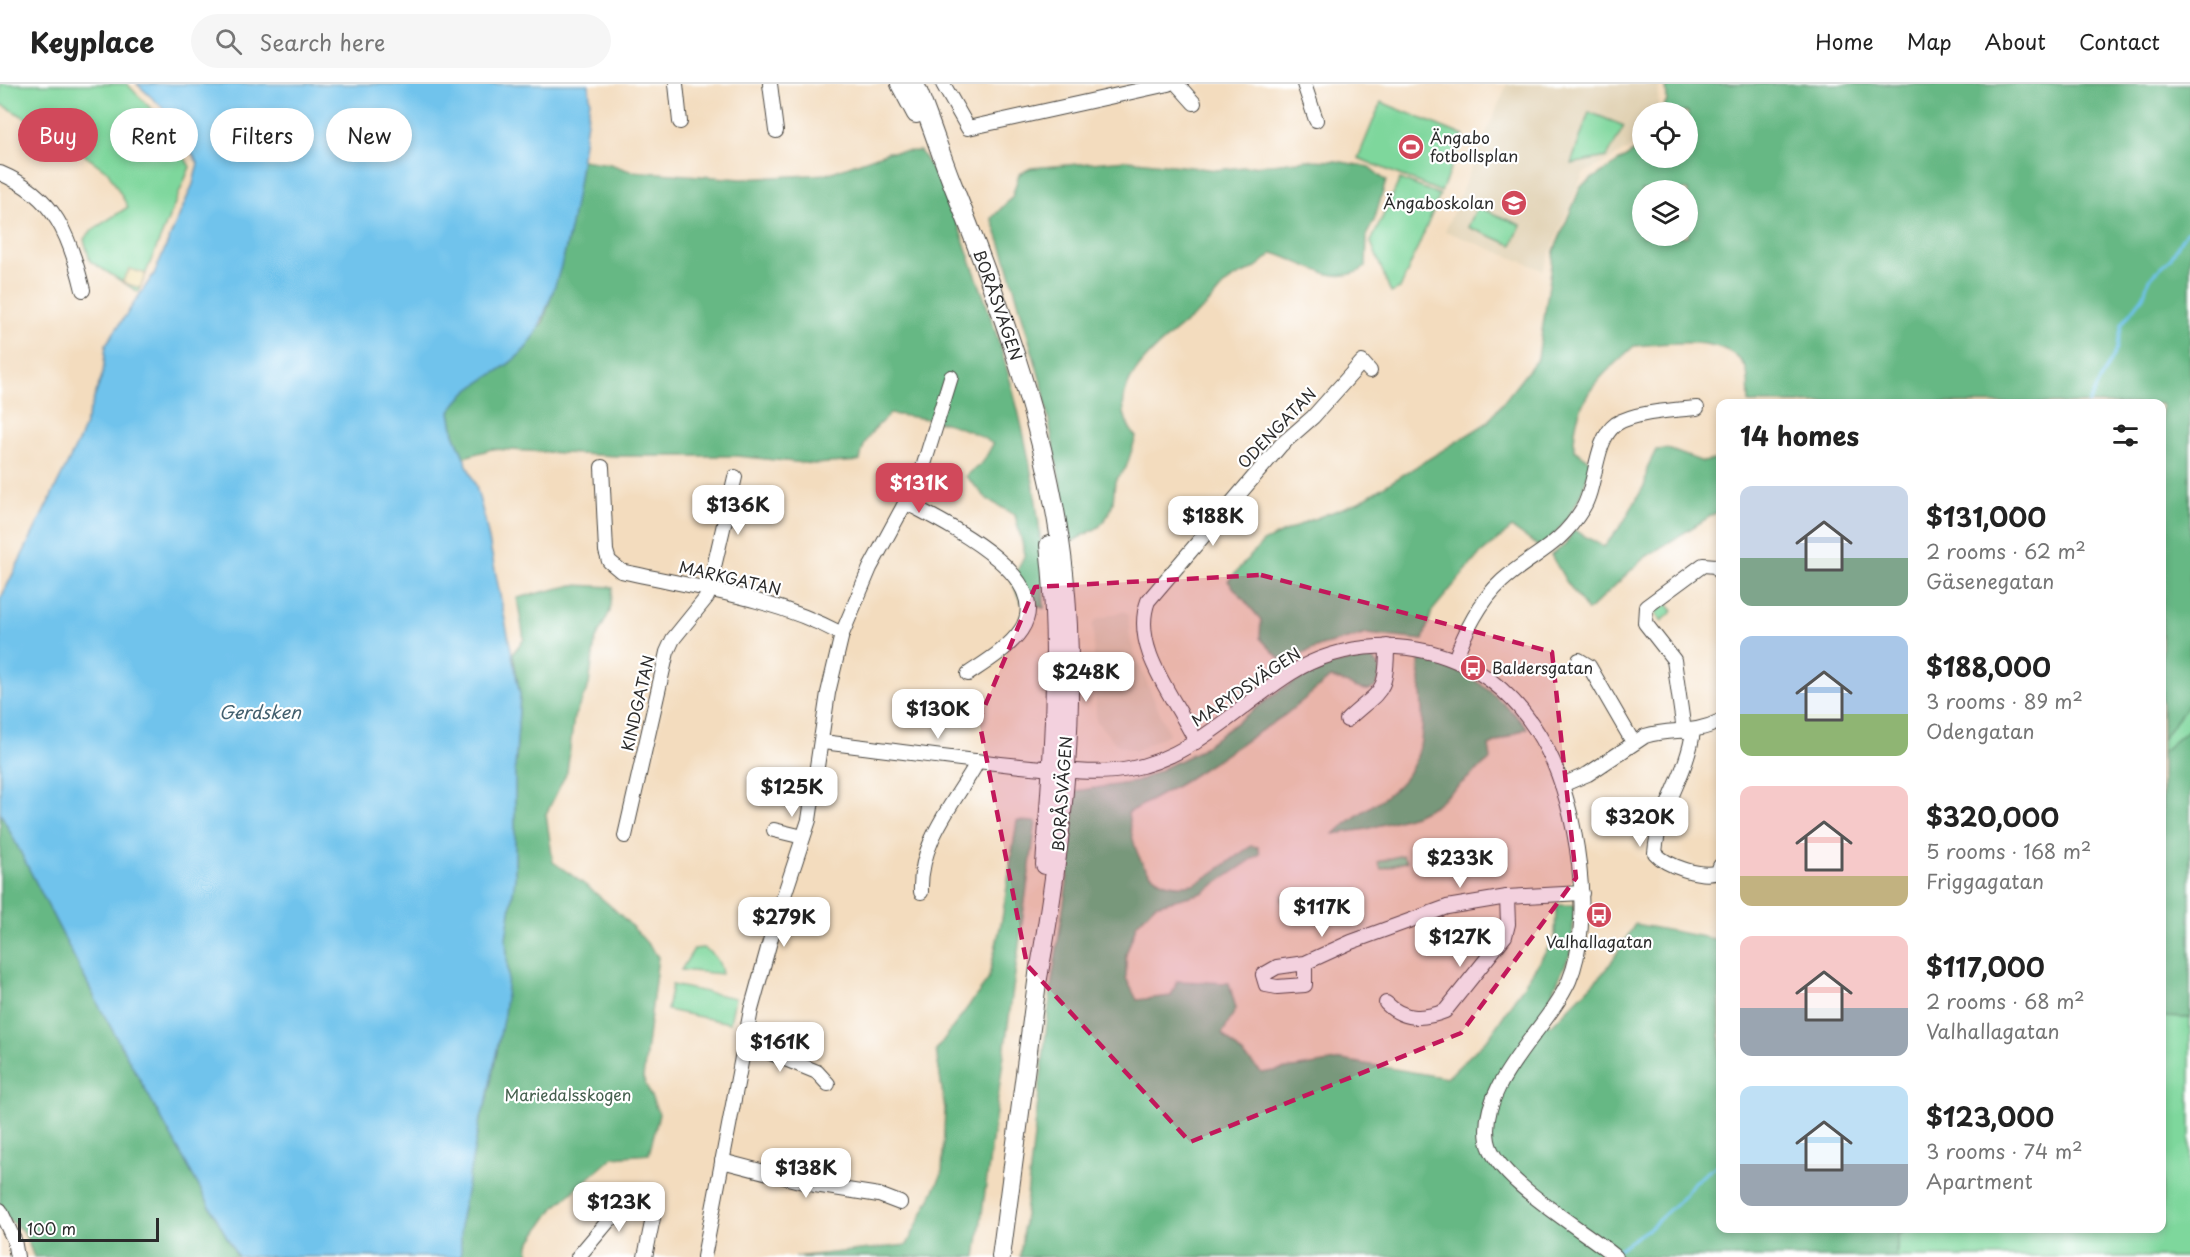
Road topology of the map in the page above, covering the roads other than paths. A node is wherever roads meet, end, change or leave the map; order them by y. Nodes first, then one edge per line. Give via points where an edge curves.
1 (676, 84) edge
2 (770, 84) edge
3 (900, 84) edge
4 (915, 84) edge
5 (943, 84) edge
6 (1168, 84) edge
7 (1177, 84) edge
8 (1304, 84) edge
9 (1194, 103) dead end
10 (1316, 120) dead end
11 (680, 122) dead end
12 (776, 131) dead end
13 (0, 173) edge
14 (951, 180) junction
15 (83, 290) dead end
16 (1370, 371) dead end
17 (951, 377) dead end
18 (1697, 408) dead end
19 (602, 467) dead end
20 (735, 477) dead end
21 (907, 503) junction
22 (1716, 566) edge
23 (709, 589) junction
24 (842, 634) junction
25 (1387, 646) junction
26 (1455, 660) junction
27 (1580, 660) dead end
28 (968, 674) dead end
29 (1347, 720) dead end
30 (1716, 723) edge
31 (1689, 731) junction
32 (822, 742) junction
33 (1196, 742) junction
34 (1633, 742) junction
35 (975, 761) junction
36 (1058, 769) junction
37 (1562, 785) junction
38 (774, 831) dead end
39 (625, 837) dead end
40 (803, 837) junction
41 (1716, 873) edge
42 (921, 891) dead end
43 (1582, 893) junction
44 (1507, 897) junction
45 (1305, 963) dead end
46 (1386, 1003) dead end
47 (744, 1042) junction
48 (828, 1084) dead end
49 (722, 1161) junction
50 (900, 1203) dead end
51 (0, 1210) edge
52 (17, 1257) edge
53 (578, 1257) edge
54 (645, 1257) edge
55 (704, 1257) edge
56 (1001, 1257) edge
57 (1616, 1257) edge

1 - 11 street
2 - 12 street
3 - 14 main road, BORÅSVÄGEN
4 - 14 main road, BORÅSVÄGEN
5 - 6 street via 968,128
7 - 9 street
8 - 10 street
13 - 15 street via 26,187 54,213 72,245
14 - 36 main road, BORÅSVÄGEN via 1008,333 1036,432 1053,600
16 - 33 street, ODENGATAN via 1362,362 1313,417 1281,445 1148,601 1143,614 1144,638
17 - 21 street via 928,456
18 - 26 street via 1625,419 1609,432 1583,507 1562,538 1495,588
19 - 23 street, MARKGATAN via 609,561 621,571
20 - 23 street, KINDGATAN
21 - 24 street via 870,568
21 - 28 street via 995,557 1026,595 1021,631
22 - 31 street via 1703,565 1646,608 1644,616 1645,623 1674,660
23 - 24 street, MARKGATAN via 795,611
23 - 39 street, KINDGATAN via 700,608 667,652
24 - 32 street via 828,693
25 - 26 street, MARYDSVÄGEN via 1425,650
25 - 29 street via 1385,682 1379,693
25 - 33 street, MARYDSVÄGEN via 1353,649 1315,660
26 - 37 street, MARYDSVÄGEN via 1491,681 1514,701 1548,750
27 - 34 street via 1589,666
30 - 31 street
31 - 34 street via 1655,733
31 - 41 street via 1692,745 1666,810 1655,853 1662,861 1708,876
32 - 35 street, MARYDSVÄGEN
32 - 40 street
33 - 36 street, MARYDSVÄGEN via 1164,760 1128,770
34 - 37 street via 1588,774
35 - 36 street, MARYDSVÄGEN
35 - 42 street via 933,835
36 - 56 main road, BORÅSVÄGEN via 1038,978
37 - 43 street, MARYDSVÄGEN via 1577,849
38 - 40 street
40 - 47 street via 775,923
43 - 44 street
43 - 57 street, MARYDSVÄGEN via 1579,952 1569,981 1501,1082 1491,1106 1488,1142 1505,1170
44 - 45 street via 1448,908 1351,942
44 - 46 street via 1505,936 1444,1011 1432,1017 1407,1016
47 - 48 street via 817,1072
47 - 49 street
49 - 50 street
49 - 55 street
51 - 52 street
53 - 54 street via 610,1220 654,1200

